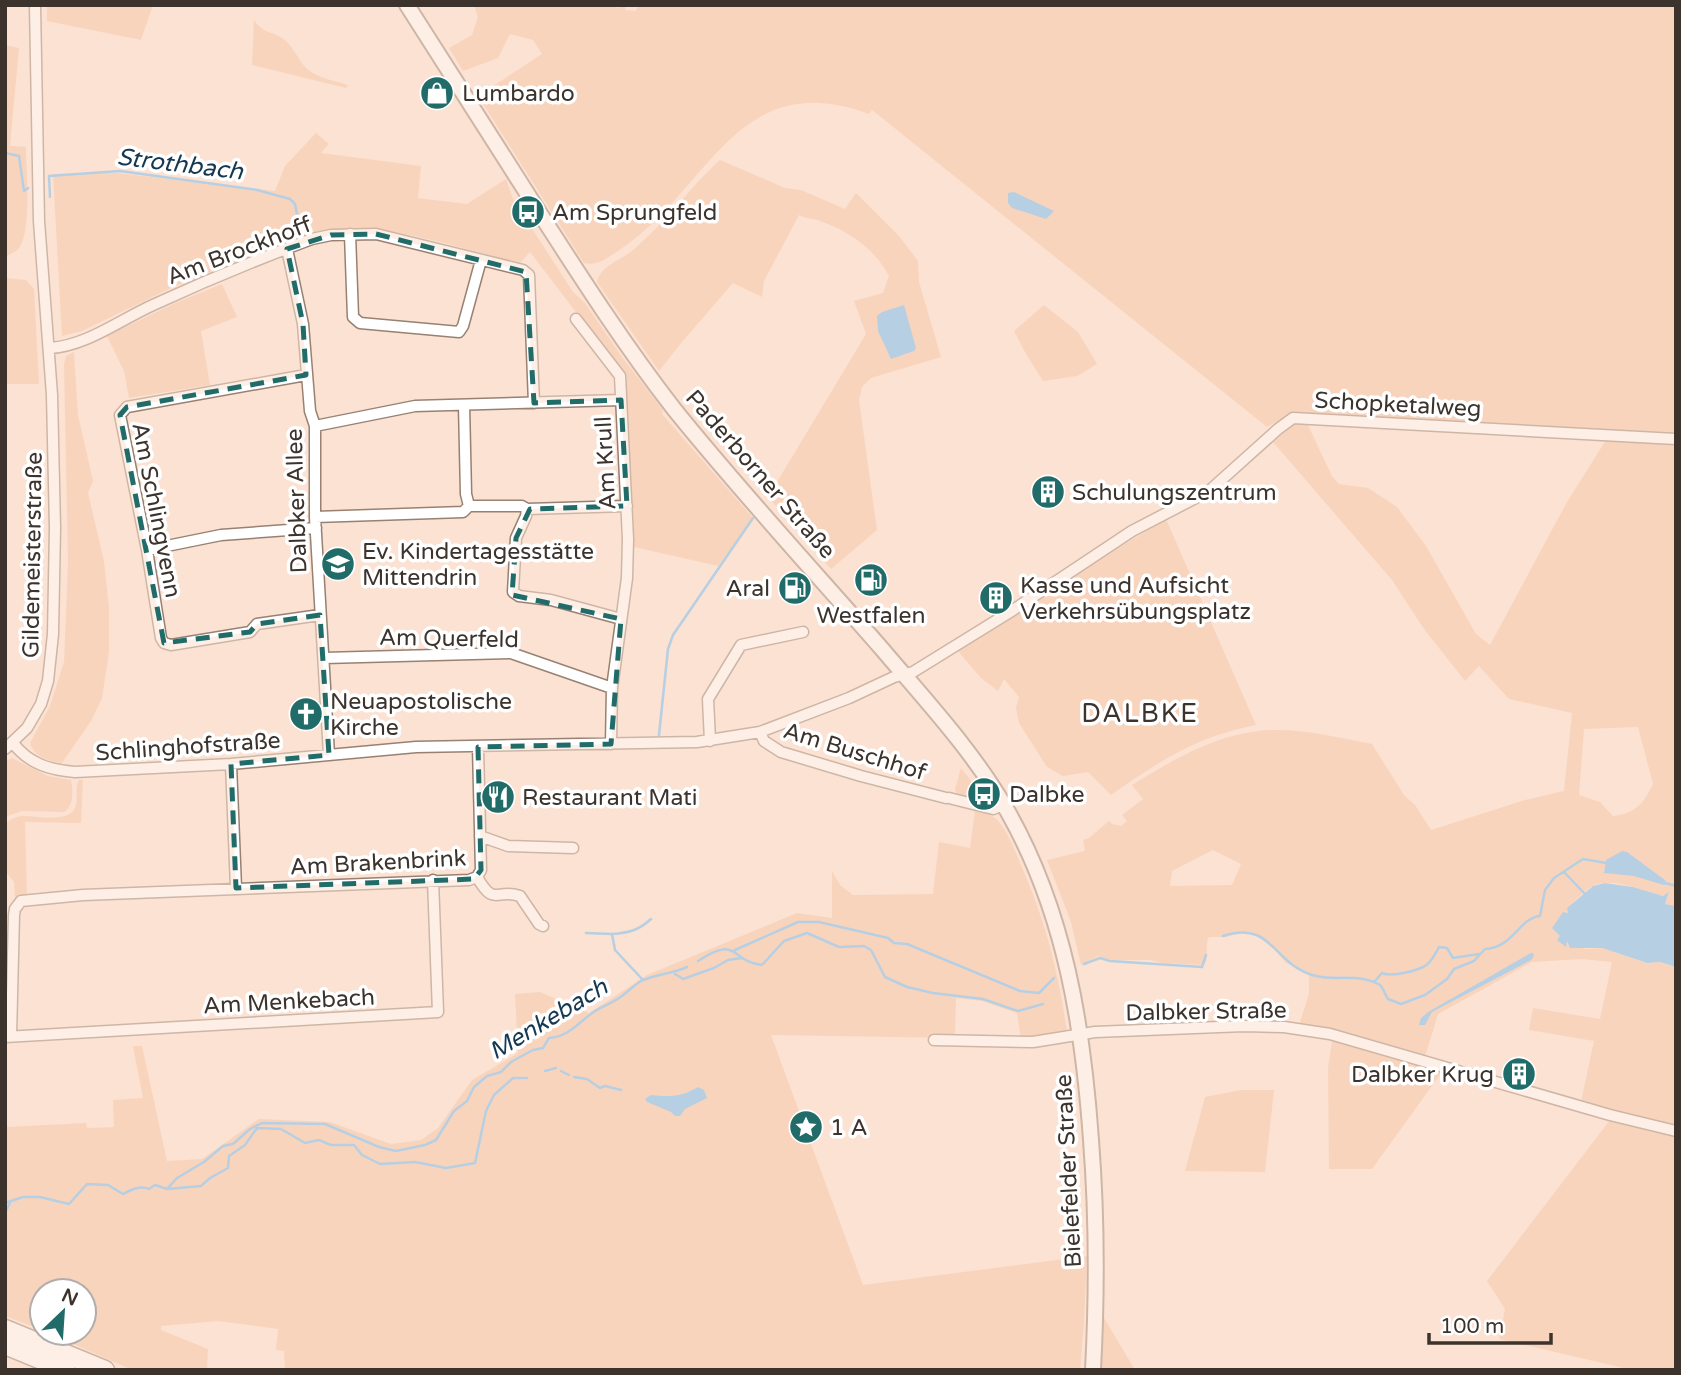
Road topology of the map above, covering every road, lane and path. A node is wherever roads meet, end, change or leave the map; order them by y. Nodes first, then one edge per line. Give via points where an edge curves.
1 (35, 5) edge
2 (407, 5) edge
3 (350, 234) junction
4 (287, 248) junction
5 (481, 260) junction
6 (576, 319) dead end
7 (50, 348) junction
8 (306, 375) junction
9 (621, 400) junction
10 (534, 404) junction
11 (464, 405) junction
12 (315, 426) junction
13 (1676, 439) edge
14 (469, 506) junction
15 (627, 506) junction
16 (527, 509) junction
17 (315, 522) junction
18 (147, 550) junction
19 (320, 614) junction
20 (621, 619) junction
21 (803, 632) dead end
22 (324, 658) junction
23 (904, 674) junction
24 (612, 688) junction
25 (760, 732) junction
26 (710, 741) junction
27 (611, 744) junction
28 (9, 746) edge
29 (478, 747) junction
30 (329, 755) junction
31 (231, 764) junction
32 (1003, 805) junction
33 (480, 836) junction
34 (573, 848) dead end
35 (477, 877) junction
36 (433, 880) junction
37 (236, 888) junction
38 (17, 904) joint
39 (544, 926) dead end
40 (1070, 971) joint
41 (1081, 1034) junction
42 (8, 1037) edge
43 (934, 1040) dead end
44 (1676, 1131) edge
45 (5, 1329) edge
46 (5, 1345) edge
47 (66, 1370) edge
48 (105, 1370) edge
49 (1093, 1370) edge

1 - 7 street, Gildemeisterstraße via 39,221
2 - 23 main road, Paderborner Straße via 653,381
3 - 4 street, Am Brockhoff
3 - 5 street, Am Brockhoff via 398,238
3 - 5 street via 353,317 360,323 462,330
4 - 7 street, Am Brockhoff via 172,296 83,340
4 - 8 street, Dalbker Allee via 303,324
5 - 10 street, Am Brockhoff via 523,270 530,278
6 - 9 street, Am Krull via 620,376
7 - 28 street, Gildemeisterstraße via 55,538 51,654 41,704
8 - 12 street, Dalbker Allee
8 - 18 street, Am Schlingvenn via 122,410
9 - 10 street
9 - 15 street, Am Krull
10 - 11 street
11 - 12 street via 392,409
11 - 14 street
12 - 17 street, Dalbker Allee
13 - 23 street, Schopketalweg via 1293,418 1209,491 1132,531 1010,612
14 - 16 street
14 - 17 street via 463,512
15 - 16 street
15 - 20 street, Am Krull via 627,578
16 - 20 street via 516,538 513,592
17 - 18 street
17 - 19 street, Dalbker Allee
18 - 19 street, Am Schlingvenn via 164,643 250,632 257,624
19 - 22 street, Dalbker Allee
20 - 24 street, Am Krull
21 - 26 street via 741,645 708,699
22 - 24 street, Am Querfeld via 510,653
22 - 30 street, Dalbker Allee
23 - 25 street, Schlinghofstraße
23 - 32 main road, Paderborner Straße
24 - 27 street, Am Krull
25 - 26 street, Schlinghofstraße
25 - 32 street, Am Buschhof via 764,741 781,752 992,809
26 - 27 street, Schlinghofstraße
27 - 29 street, Schlinghofstraße
28 - 31 street, Schlinghofstraße via 37,764 61,771
29 - 30 street, Schlinghofstraße
29 - 33 street, Am Brakenbrink
30 - 31 street, Schlinghofstraße
31 - 37 street
32 - 40 main road, Paderborner Straße via 1043,886
33 - 34 street via 508,846
33 - 35 street, Am Brakenbrink
35 - 36 street, Am Brakenbrink
35 - 39 street via 487,894 520,896
36 - 37 street, Am Brakenbrink
36 - 42 street, Am Menkebach via 438,1012
37 - 38 street, Am Brakenbrink via 83,895
38 - 42 street, Am Menkebach
40 - 41 main road, Bielefelder Straße
41 - 43 street, Dalbker Straße via 1033,1042
41 - 44 street, Dalbker Straße via 1244,1026 1303,1029
41 - 49 main road, Bielefelder Straße via 1097,1245
45 - 48 highway
46 - 47 highway

